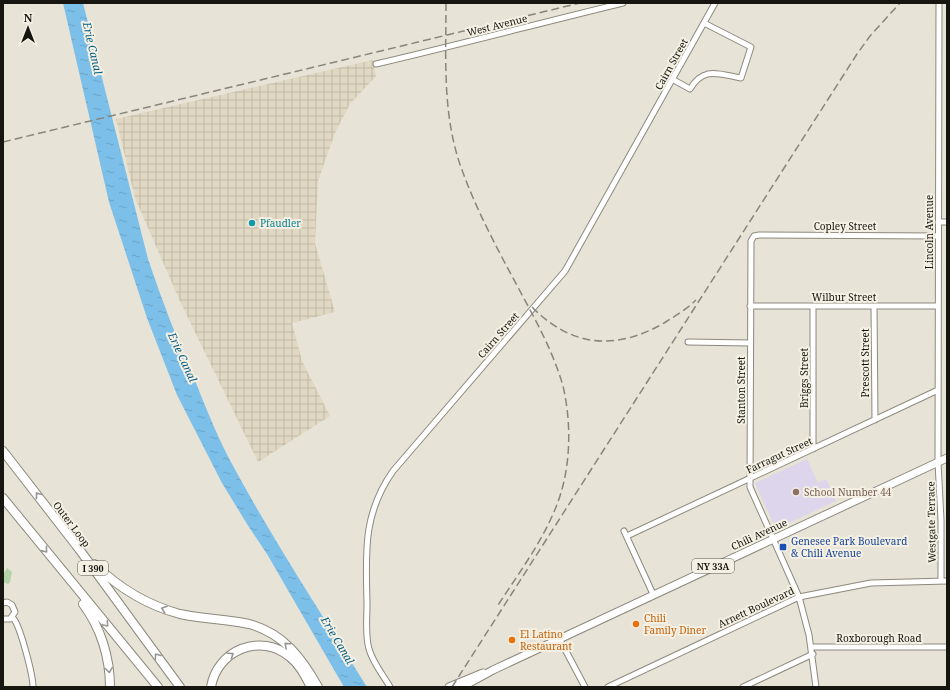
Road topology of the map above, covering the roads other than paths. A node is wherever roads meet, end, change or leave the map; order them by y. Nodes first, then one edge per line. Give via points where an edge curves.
1 (623, 3) edge
2 (715, 3) edge
3 (939, 3) edge
4 (704, 23) junction
5 (376, 64) dead end
6 (672, 79) junction
7 (938, 222) junction
8 (947, 222) edge
9 (938, 236) junction
10 (752, 238) joint
11 (750, 306) junction
12 (813, 306) junction
13 (874, 306) junction
14 (938, 306) junction
15 (688, 342) dead end
16 (750, 343) junction
17 (938, 390) junction
18 (875, 420) junction
19 (813, 449) junction
20 (3, 451) edge
21 (947, 458) edge
22 (938, 462) junction
23 (750, 479) junction
24 (3, 498) edge
25 (941, 520) junction
26 (947, 520) edge
27 (624, 531) dead end
28 (627, 536) junction
29 (773, 538) junction
30 (79, 549) junction
31 (55, 562) junction
32 (941, 581) junction
33 (947, 581) edge
34 (653, 594) junction
35 (799, 597) junction
36 (3, 603) edge
37 (13, 618) junction
38 (3, 619) edge
39 (559, 638) junction
40 (811, 647) junction
41 (947, 647) edge
42 (812, 654) junction
43 (493, 670) junction
44 (33, 687) edge
45 (110, 687) edge
46 (158, 687) edge
47 (180, 687) edge
48 (211, 687) edge
49 (311, 687) edge
50 (318, 687) edge
51 (390, 687) edge
52 (449, 687) edge
53 (462, 687) edge
54 (585, 687) edge
55 (608, 687) edge
56 (743, 687) edge
57 (816, 687) edge

1 - 5 street, West Avenue
2 - 4 street, Cairn Street
3 - 7 street, Lincoln Avenue
4 - 6 street, Cairn Street
4 - 6 street via 751,47 741,78 705,74 698,78 690,89
6 - 51 street, Cairn Street via 565,271 393,472 376,502 368,526 366,550 367,637 372,656
7 - 8 street
7 - 9 street, Lincoln Avenue
9 - 10 street, Copley Street via 759,235
9 - 14 street, Lincoln Avenue
10 - 11 street, Stanton Street
11 - 12 street, Wilbur Street
11 - 16 street, Stanton Street
12 - 13 street, Wilbur Street
12 - 19 street, Briggs Street
13 - 14 street, Wilbur Street
13 - 18 street, Prescott Street
14 - 17 street, Lincoln Avenue
15 - 16 street
16 - 23 street, Stanton Street
17 - 18 street, Farragut Street
17 - 22 street, Lincoln Avenue
18 - 19 street, Farragut Street
19 - 23 street, Farragut Street
30 -> 20 highway, Outer Loop / I 390
21 - 22 main road, Chili Avenue / NY 33A
22 - 25 street, Westgate Terrace
22 - 29 main road, Chili Avenue / NY 33A
23 - 28 street, Farragut Street
23 - 29 street, Stanton Street via 750,490
24 -> 31 highway, I 390
25 - 26 street
25 - 32 street, Westgate Terrace
27 - 28 street
28 - 34 street
29 - 34 main road, Chili Avenue / NY 33A
29 - 35 street, Stanton Street
47 -> 30 highway, Outer Loop / I 390
50 -> 30 highway via 299,657 278,637 248,624 181,614 147,603 116,584
31 -> 45 highway via 94,621 108,663
31 -> 46 highway, I 390
32 - 33 street, Arnett Boulevard
32 - 35 street, Arnett Boulevard via 871,583
34 - 39 main road, Chili Avenue / NY 33A
35 - 40 street, Stanton Street
35 - 55 street, Arnett Boulevard
36 - 37 street via 10,603 14,607
37 - 38 street
37 - 44 street via 24,648
39 - 43 main road, Chili Avenue / NY 33A
39 - 54 street
40 - 41 street, Roxborough Road
40 - 42 street, Stanton Street
42 - 56 street
42 - 57 street, Stanton Street
43 - 52 main road, Chili Avenue / NY 33A
43 - 53 main road, Chili Avenue / NY 33A
48 -> 49 highway via 216,670 227,657 249,646 280,650 301,670

